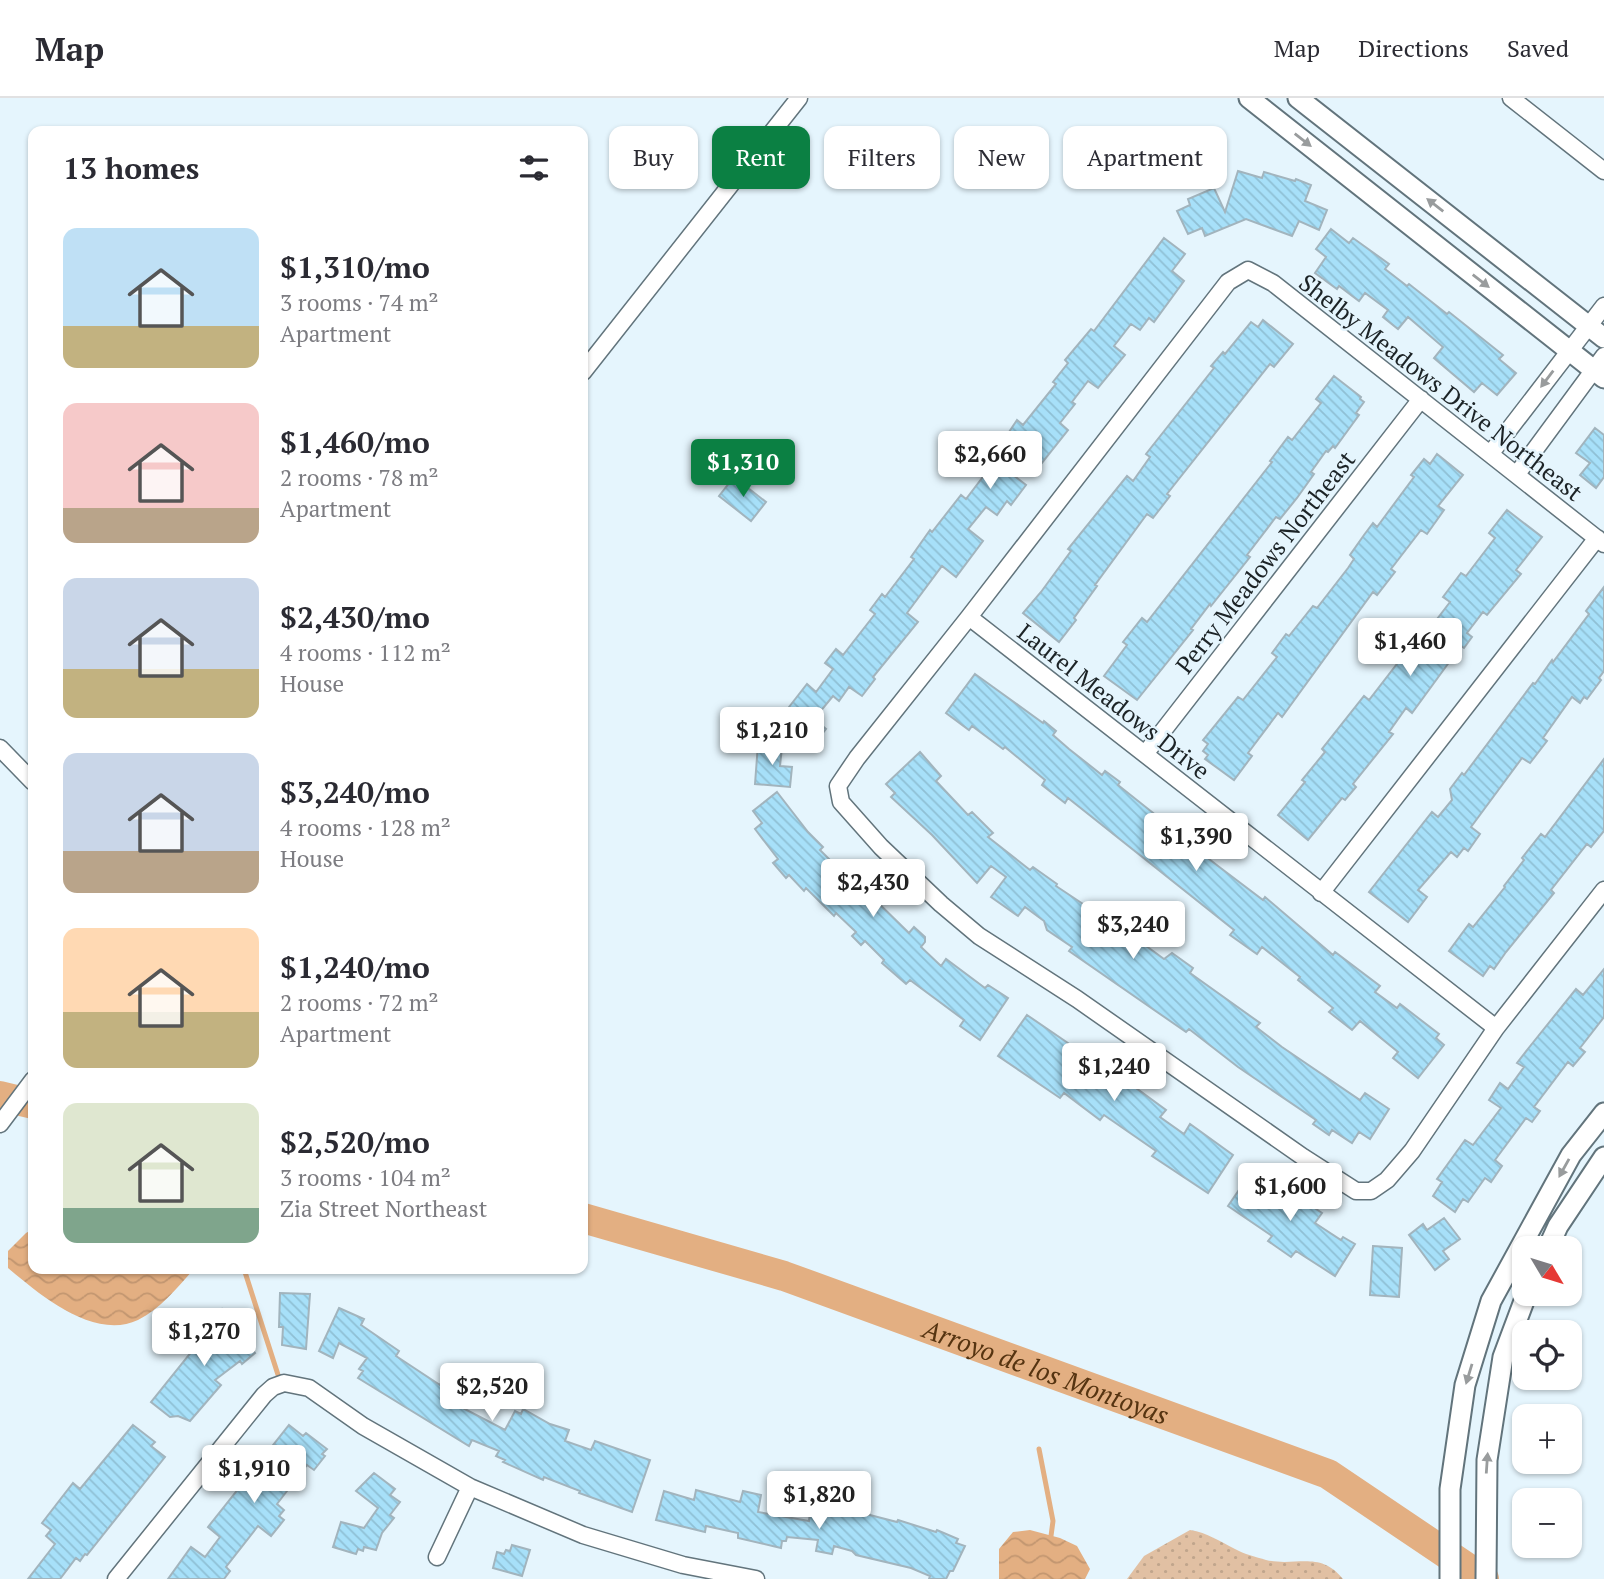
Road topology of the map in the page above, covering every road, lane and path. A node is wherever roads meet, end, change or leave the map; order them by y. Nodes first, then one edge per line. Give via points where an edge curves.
1 (799, 98) edge
2 (1249, 98) edge
3 (1298, 98) edge
4 (1511, 98) edge
5 (1604, 172) edge
6 (1604, 306) edge
7 (1597, 332) edge
8 (1569, 351) junction
9 (588, 366) edge
10 (1601, 368) edge
11 (1421, 399) junction
12 (1492, 453) junction
13 (1517, 474) junction
14 (1600, 541) edge
15 (969, 617) junction
16 (0, 748) edge
17 (1145, 754) junction
18 (28, 777) edge
19 (1604, 890) edge
20 (1321, 892) junction
21 (1496, 1028) junction
22 (28, 1087) edge
23 (1604, 1113) edge
24 (0, 1124) edge
25 (1604, 1157) edge
26 (1553, 1236) edge
27 (1522, 1306) edge
28 (470, 1487) junction
29 (436, 1557) dead end
30 (1450, 1569) edge
31 (681, 1572) edge
32 (116, 1579) edge
33 (756, 1579) edge
34 (1486, 1579) edge

1 - 9 street
2 -> 8 street
7 -> 3 street
4 - 5 street
6 - 7 street
7 - 8 street
8 - 10 street
8 -> 12 street
10 - 13 street
11 - 12 street, Shelby Meadows Drive Northeast
11 - 15 street, Shelby Meadows Drive Northeast via 1273,284 1248,270 1228,282
11 - 17 street, Perry Meadows Northeast
12 - 13 street, Shelby Meadows Drive Northeast
13 - 14 street, Shelby Meadows Drive Northeast
14 - 20 street
15 - 17 street, Laurel Meadows Drive
15 - 21 street via 838,786 841,802 881,846 979,936 1356,1191 1371,1191 1387,1180 1412,1151
16 - 18 street
17 - 20 street, Laurel Meadows Drive
19 - 21 street
20 - 21 street, Laurel Meadows Drive
22 - 24 street
23 -> 30 street via 1571,1155 1491,1301 1465,1385 1450,1489
25 - 26 street
34 -> 27 street via 1486,1461 1503,1357
28 - 29 street
28 - 31 street
28 - 32 street via 363,1426 309,1388 285,1383 264,1395
31 - 33 street

